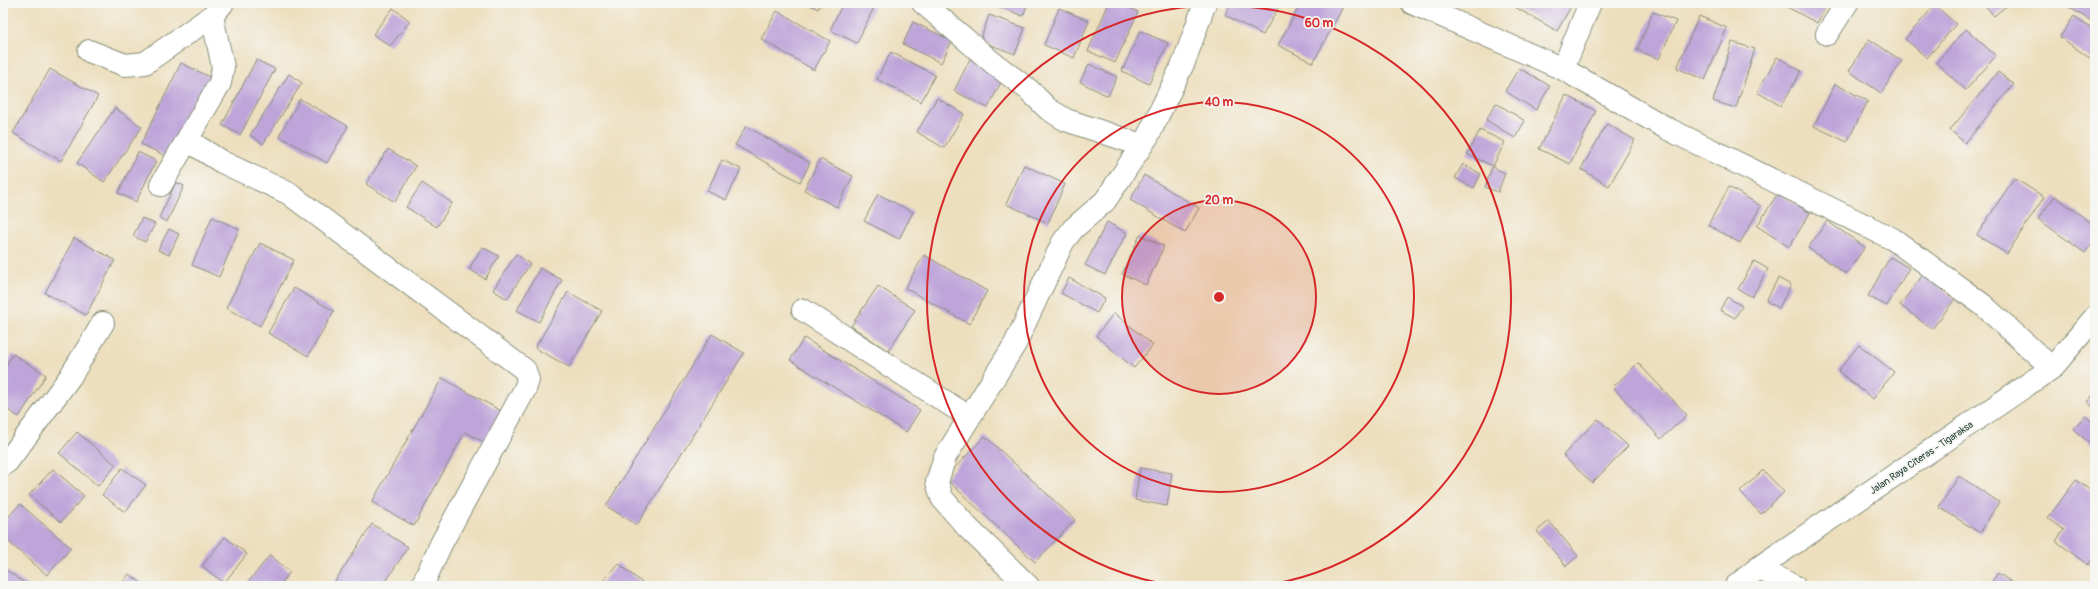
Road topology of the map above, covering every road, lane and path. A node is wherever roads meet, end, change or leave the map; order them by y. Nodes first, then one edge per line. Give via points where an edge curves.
1 (923, 3) edge
2 (1205, 3) edge
3 (1412, 3) edge
4 (1590, 3) edge
5 (1847, 3) edge
6 (217, 10) edge
7 (1827, 34) dead end
8 (89, 50) dead end
9 (1563, 69) junction
10 (186, 140) junction
11 (1141, 145) junction
12 (161, 185) dead end
13 (803, 310) dead end
14 (2095, 317) edge
15 (103, 323) dead end
16 (2052, 368) junction
17 (969, 417) junction
18 (3, 465) edge
19 (1758, 568) junction
20 (422, 586) edge
21 (1028, 586) edge
22 (1736, 586) edge
23 (1794, 586) edge

1 - 11 street via 1029,90 1048,109 1066,120
2 - 11 street via 1184,62 1148,136
3 - 9 street
4 - 9 street
5 - 7 street
6 - 8 street via 146,63 125,65
6 - 10 street via 222,67 220,83
9 - 16 street via 1668,129 1893,239 1983,305
10 - 12 street
10 - 20 street via 222,162 288,193 525,370 528,380 525,389 441,544
11 - 17 street via 1105,201 1073,229 1063,242 1015,344
13 - 17 street
14 - 16 street, Jalan Raya Citeras - Tigaraksa
15 - 18 street via 70,377
16 - 19 street, Jalan Raya Citeras - Tigaraksa
17 - 21 street via 945,457 937,482 942,498 967,527
19 - 22 street, Jalan Raya Citeras - Tigaraksa
19 - 23 street

